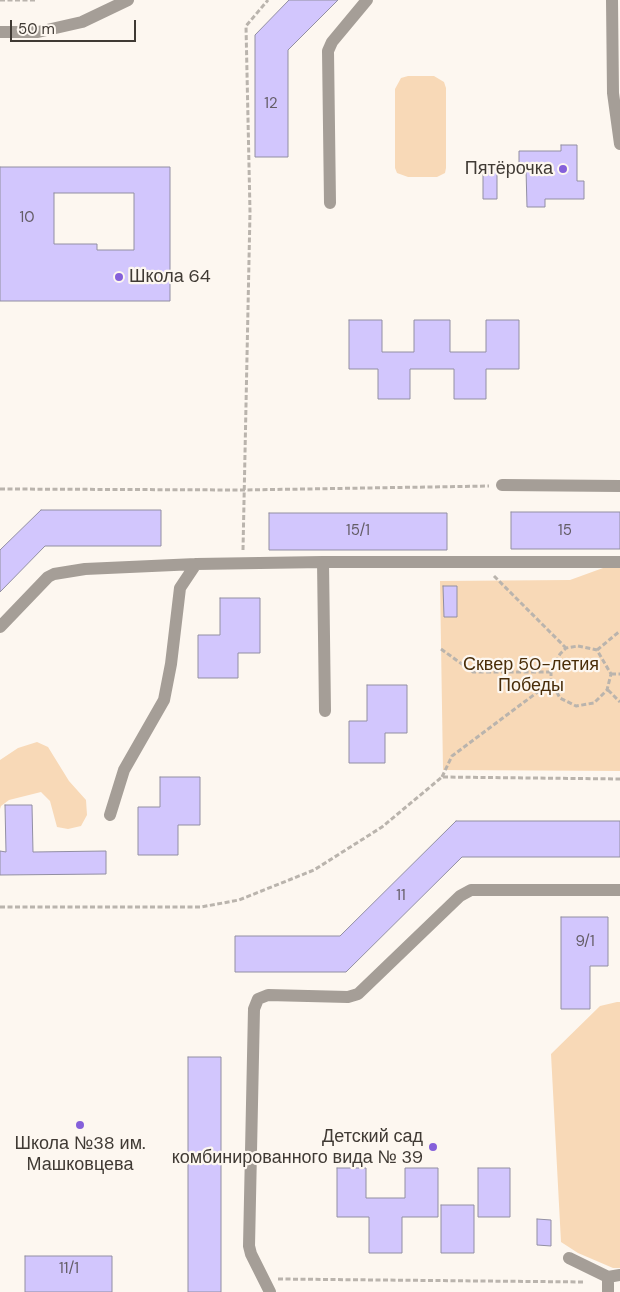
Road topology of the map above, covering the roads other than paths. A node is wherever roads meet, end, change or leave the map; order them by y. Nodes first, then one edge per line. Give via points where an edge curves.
1 (128, 0) edge
2 (366, 0) edge
3 (612, 0) edge
4 (0, 32) edge
5 (620, 144) edge
6 (330, 203) dead end
7 (502, 485) road end
8 (620, 486) edge
9 (323, 562) junction
10 (620, 562) edge
11 (196, 564) junction
12 (0, 627) edge
13 (325, 711) dead end
14 (110, 816) dead end
15 (620, 890) edge
16 (569, 1258) dead end
17 (611, 1282) edge
18 (270, 1292) edge

1 - 4 street via 82,22 38,32
2 - 6 street via 328,51
3 - 5 street via 613,93
7 - 8 street
9 - 10 street
9 - 11 street
9 - 13 street
11 - 12 street via 85,569 54,574 43,581
11 - 14 street via 180,588 164,700 124,770
15 - 18 street via 471,890 460,896 358,994 348,997 268,995 258,999 254,1009 249,1246
16 - 17 street

